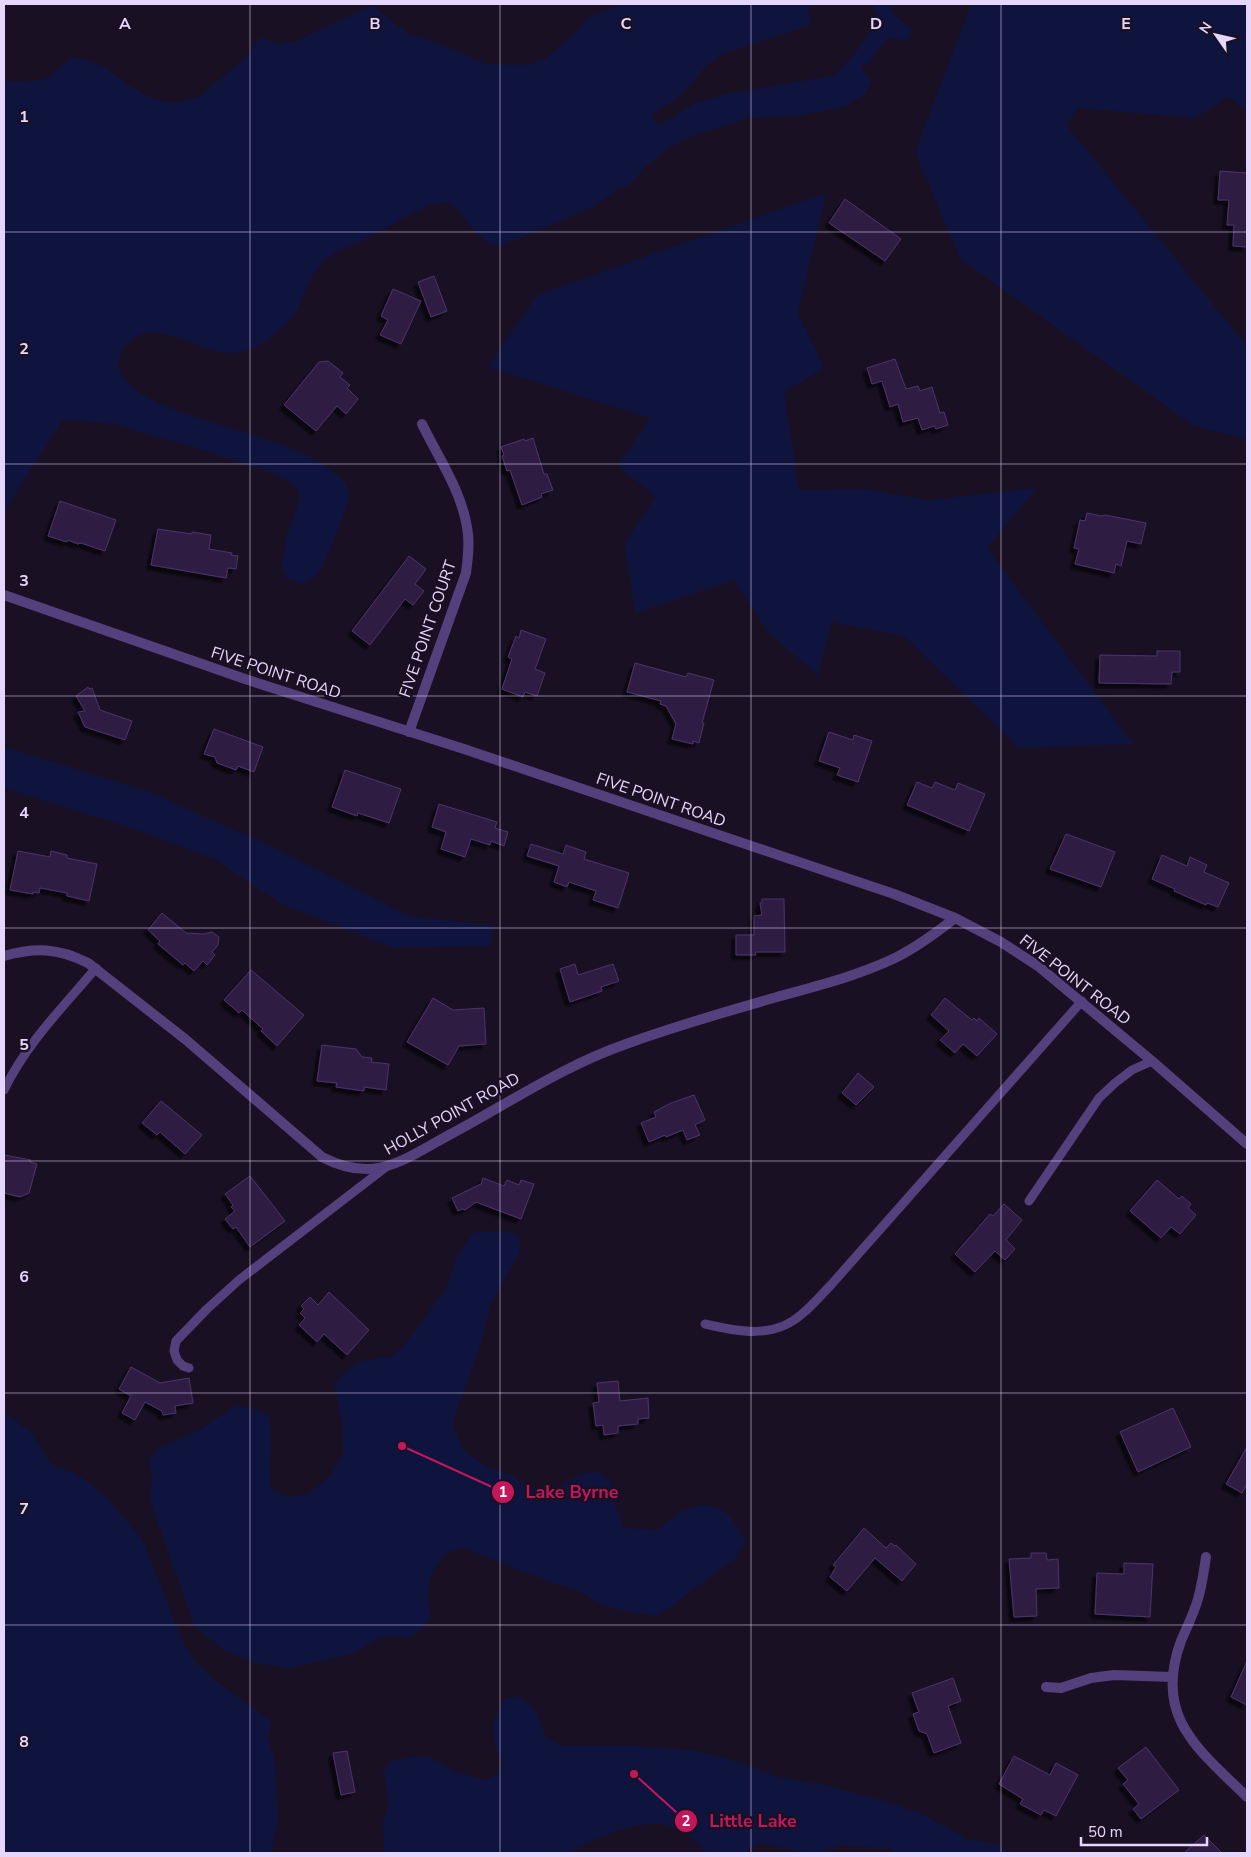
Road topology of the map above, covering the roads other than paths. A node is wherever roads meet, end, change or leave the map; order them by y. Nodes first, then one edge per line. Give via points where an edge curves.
1 (422, 424) dead end
2 (4, 595) edge
3 (409, 732) junction
4 (955, 918) junction
5 (4, 956) edge
6 (96, 968) junction
7 (1082, 1001) junction
8 (1152, 1061) junction
9 (4, 1090) edge
10 (1247, 1144) edge
11 (386, 1167) junction
12 (1029, 1201) dead end
13 (705, 1324) dead end
14 (190, 1368) dead end
15 (1206, 1557) dead end
16 (1172, 1677) junction
17 (1046, 1687) dead end
18 (1247, 1797) edge

1 - 3 street, FIVE POINT COURT via 462,505 469,550 466,573
2 - 3 street, FIVE POINT ROAD
3 - 4 street, FIVE POINT ROAD via 884,891
4 - 7 street, FIVE POINT ROAD via 1031,961
4 - 11 street, HOLLY POINT ROAD via 920,944 866,971 720,1013 624,1045 572,1067
5 - 6 street, HOLLY POINT ROAD via 35,950 57,951
6 - 9 lane via 31,1044
6 - 11 street, HOLLY POINT ROAD via 185,1039 322,1157 355,1170
7 - 8 street, FIVE POINT ROAD
7 - 13 lane via 801,1315 770,1330 752,1332
8 - 10 street, FIVE POINT ROAD
8 - 12 lane via 1120,1078 1099,1098
11 - 14 lane via 239,1280 207,1309 176,1341 174,1351 177,1360
15 - 16 street via 1198,1600 1181,1642
16 - 17 street via 1114,1675 1091,1678 1061,1688
16 - 18 street via 1174,1703 1186,1733

